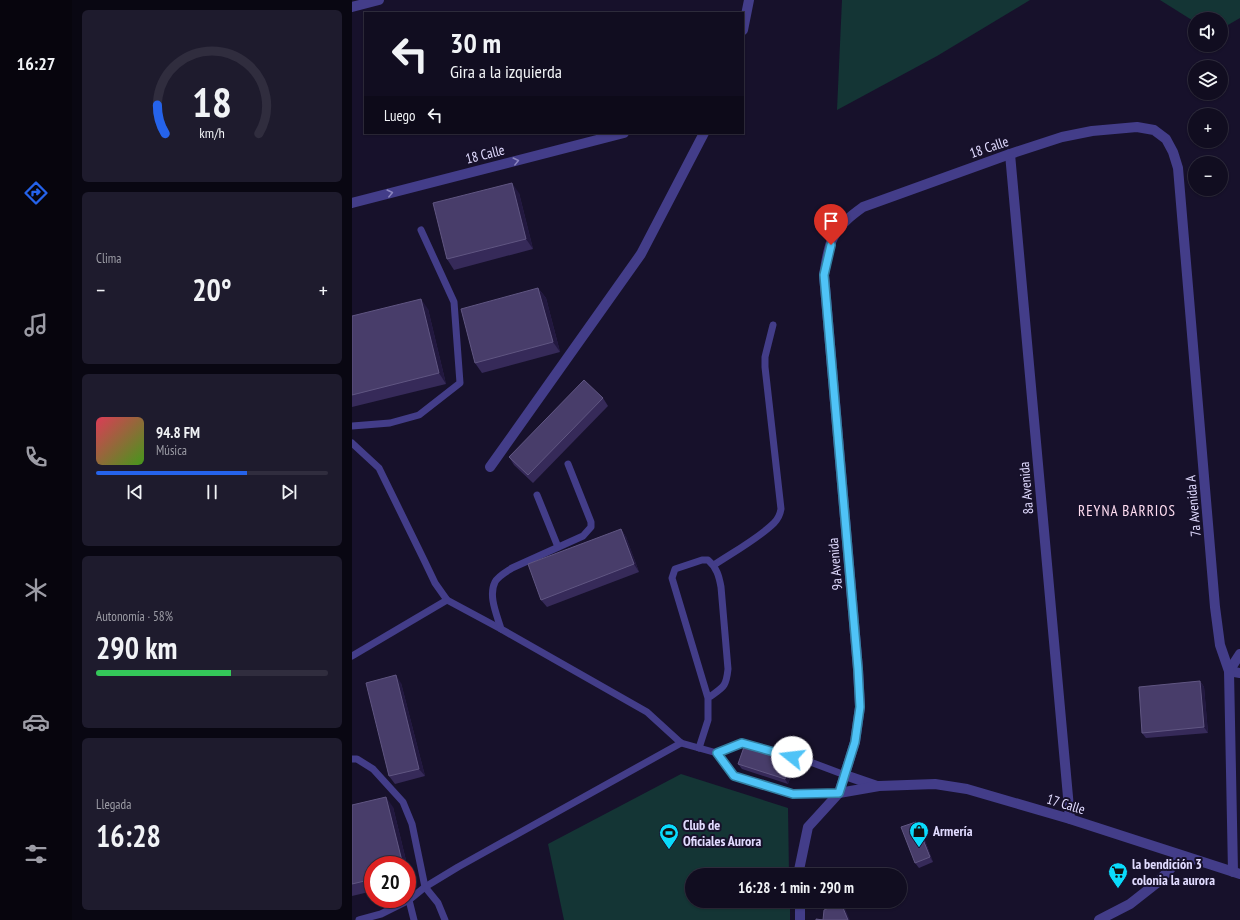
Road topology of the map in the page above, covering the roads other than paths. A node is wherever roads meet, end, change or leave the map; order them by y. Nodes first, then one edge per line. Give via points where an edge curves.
1 (379, 0) edge
2 (749, 0) edge
3 (352, 7) edge
4 (744, 25) edge
5 (620, 134) edge
6 (703, 134) edge
7 (1166, 140) joint
8 (1010, 154) junction
9 (352, 203) edge
10 (421, 230) dead end
11 (834, 236) joint
12 (773, 326) dead end
13 (352, 426) edge
14 (352, 443) edge
15 (568, 464) dead end
16 (490, 467) dead end
17 (537, 495) dead end
18 (558, 547) junction
19 (714, 565) junction
20 (447, 600) junction
21 (501, 629) junction
22 (1240, 654) edge
23 (352, 656) edge
24 (1228, 671) junction
25 (1240, 673) edge
26 (708, 698) junction
27 (681, 743) junction
28 (699, 748) junction
29 (717, 753) junction
30 (352, 759) edge
31 (845, 775) junction
32 (879, 786) junction
33 (839, 793) junction
34 (1070, 819) junction
35 (1182, 856) junction
36 (799, 868) edge
37 (1236, 873) edge
38 (426, 887) junction
39 (416, 895) edge
40 (393, 908) edge
41 (411, 908) edge
42 (800, 908) edge
43 (359, 920) edge
44 (414, 920) edge
45 (445, 920) edge
46 (800, 920) edge
47 (1098, 920) edge

1 - 3 street
2 - 4 street
9 -> 5 street, 18 Calle
6 - 16 street via 641,254
7 - 8 street, 18 Calle via 1154,130 1137,127 1092,130
7 - 24 street, 7a Avenida A via 1178,168 1215,607 1220,645
8 - 11 street, 18 Calle via 863,207 846,221
8 - 34 street, 8a Avenida
10 - 13 lane via 454,302 460,383 419,415 390,423
11 - 31 street, 9a Avenida via 824,275 860,707 855,742
12 - 19 lane via 765,367 781,509 775,523 762,534
14 - 20 lane via 379,468 435,583
15 - 18 lane via 591,527 583,536
17 - 18 lane
18 - 21 lane via 512,568 495,582 492,591 493,602
19 - 26 lane via 721,587 728,669 726,682 722,688
19 - 26 lane via 708,560 687,565 675,569 672,578
20 - 21 lane
20 - 23 lane
21 - 27 lane via 647,712
22 - 24 street
24 - 25 street
24 - 37 street, 7a Avenida A
26 - 28 lane via 708,720
27 - 28 lane
27 - 38 lane
28 - 29 lane
29 - 31 lane via 742,743 805,760
29 - 33 lane via 734,776 793,794
30 - 38 lane via 373,769 403,802 412,824
31 - 32 street, 17 Calle
31 - 33 street, 9a Avenida
32 - 33 street, 17 Calle
32 - 34 street, 17 Calle via 935,784 967,789
33 - 36 street, 9a Avenida via 808,827
34 - 35 street, 17 Calle
35 - 37 street, 17 Calle
35 - 47 street via 1158,882 1130,904
38 - 39 lane
38 - 45 lane via 438,903
40 - 43 lane
41 - 44 lane
42 - 46 street

